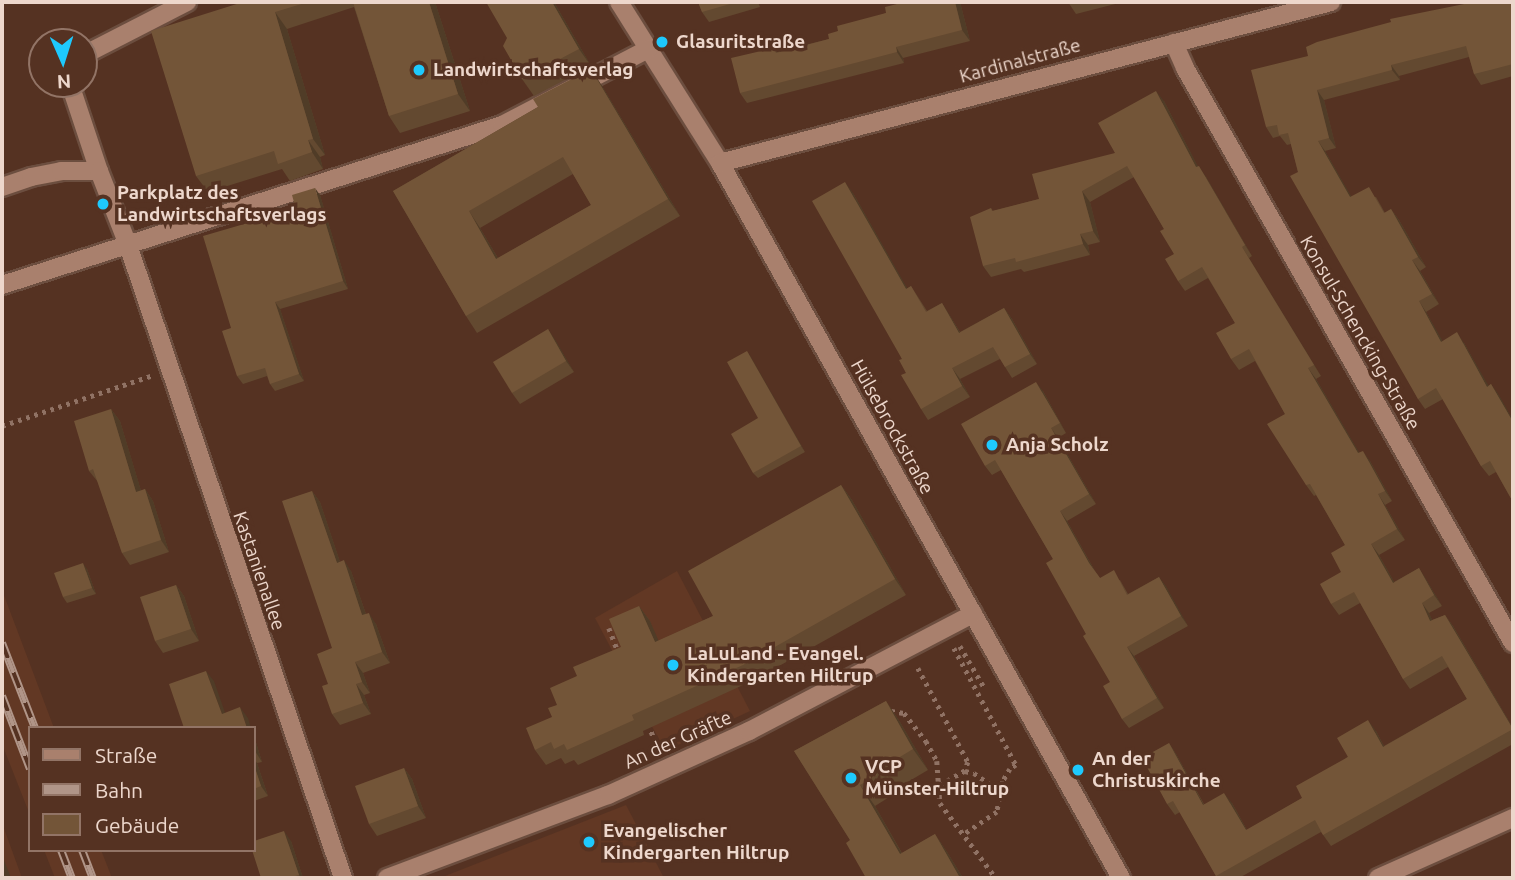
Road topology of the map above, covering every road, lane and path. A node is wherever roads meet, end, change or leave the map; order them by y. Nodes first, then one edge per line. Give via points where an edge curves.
1 (187, 2) edge
2 (619, 2) edge
3 (1331, 2) edge
4 (1174, 43) junction
5 (98, 48) edge
6 (648, 49) junction
7 (75, 98) edge
8 (720, 163) junction
9 (99, 171) junction
10 (2, 187) edge
11 (128, 244) junction
12 (2, 285) edge
13 (168, 370) junction
14 (2, 426) edge
15 (973, 614) junction
16 (609, 628) edge
17 (944, 629) junction
18 (1513, 643) edge
19 (908, 648) junction
20 (625, 667) edge
21 (891, 711) edge
22 (646, 717) edge
23 (667, 768) junction
24 (965, 771) junction
25 (939, 786) junction
26 (1001, 792) junction
27 (1513, 818) edge
28 (963, 835) junction
29 (343, 878) edge
30 (387, 878) edge
31 (996, 878) edge
32 (1121, 878) edge
33 (1378, 878) edge

1 - 5 street
2 - 6 street, Hülsebrockstraße
3 - 4 street, Kardinalstraße
4 - 8 street, Kardinalstraße
4 - 18 street, Konsul-Schencking-Straße
6 - 8 street, Hülsebrockstraße
6 - 11 street via 502,125
7 - 9 street, Kastanienallee
8 - 15 street, Hülsebrockstraße
9 - 10 street via 61,171
9 - 11 street, Kastanienallee
11 - 12 street
11 - 13 street, Kastanienallee
13 - 14 path
13 - 29 street, Kastanienallee
15 - 17 street, An der Gräfte
15 - 32 street, Hülsebrockstraße
16 - 20 path
17 - 19 street, An der Gräfte
17 - 26 path via 1016,765
19 - 23 street, An der Gräfte
19 - 24 path via 968,762
21 - 25 path via 905,713 926,741 937,761
22 - 23 path
23 - 30 street, An der Gräfte via 608,795
24 - 25 path
24 - 26 path
25 - 28 path via 940,803
26 - 28 path via 997,812
27 - 33 street
28 - 31 path

